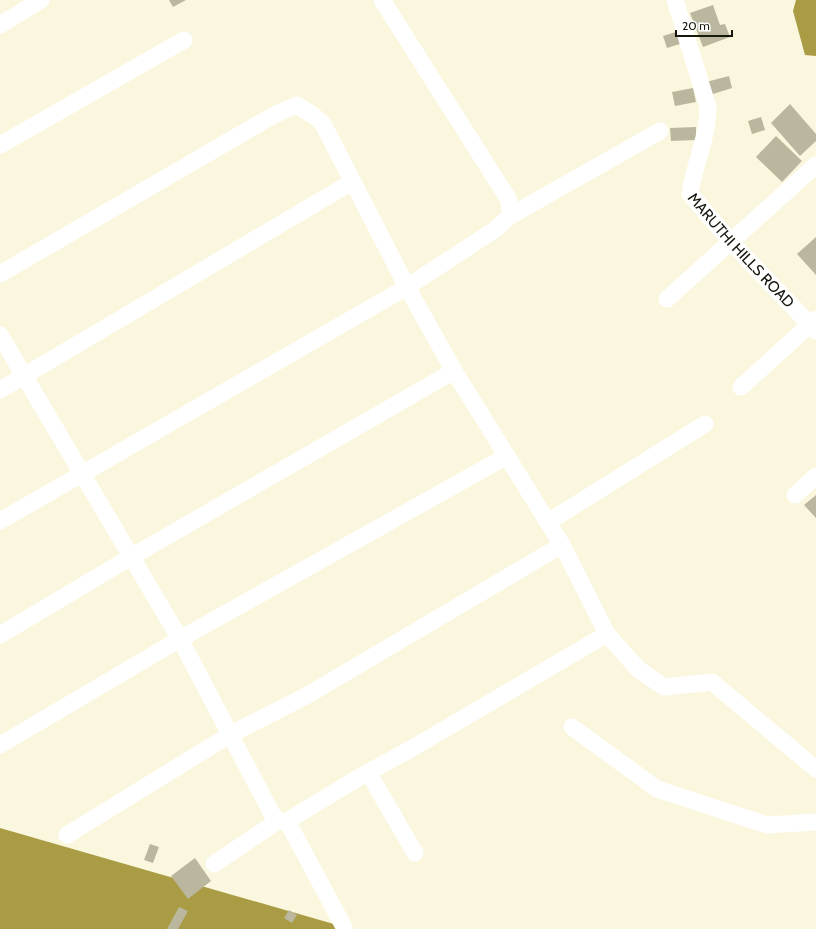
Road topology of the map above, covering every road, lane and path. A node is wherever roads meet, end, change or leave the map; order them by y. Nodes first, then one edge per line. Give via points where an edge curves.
1 (41, 0) edge
2 (382, 0) edge
3 (675, 0) edge
4 (0, 25) edge
5 (184, 40) dead end
6 (660, 130) dead end
7 (0, 146) edge
8 (816, 165) edge
9 (352, 182) junction
10 (510, 216) junction
11 (731, 242) junction
12 (0, 274) edge
13 (407, 287) junction
14 (667, 299) dead end
15 (814, 324) edge
16 (0, 335) edge
17 (454, 371) junction
18 (24, 375) junction
19 (741, 388) dead end
20 (0, 390) edge
21 (705, 424) dead end
22 (507, 456) junction
23 (82, 474) junction
24 (816, 476) edge
25 (795, 495) dead end
26 (0, 522) edge
27 (548, 522) junction
28 (562, 544) junction
29 (131, 557) junction
30 (607, 634) junction
31 (0, 635) edge
32 (180, 639) junction
33 (572, 727) dead end
34 (231, 734) junction
35 (0, 745) edge
36 (816, 769) edge
37 (368, 772) junction
38 (283, 821) junction
39 (816, 822) edge
40 (67, 835) dead end
41 (415, 853) dead end
42 (214, 864) dead end
43 (344, 927) dead end

1 - 4 street
2 - 10 street via 509,200
3 - 11 street, MARUTHI HILLS ROAD via 708,108 708,122 690,194
5 - 7 street
6 - 10 street
8 - 11 street
9 - 12 street via 323,124 297,105 274,115
9 - 13 street
9 - 18 street
10 - 13 street via 496,230
11 - 14 street
11 - 15 street, MARUTHI HILLS ROAD
13 - 17 street
13 - 23 street
15 - 19 street
16 - 18 street
17 - 22 street
17 - 29 street
18 - 20 street
18 - 23 street
21 - 27 street
22 - 27 street
22 - 32 street
23 - 26 street
23 - 29 street
24 - 25 street
27 - 28 street
28 - 30 street
28 - 34 street via 306,696
29 - 31 street
29 - 32 street
30 - 36 street via 638,670 664,688 712,682
30 - 37 street
32 - 34 street
32 - 35 street
33 - 39 street via 657,789 767,825
34 - 38 street via 272,814
34 - 40 street
37 - 38 street
37 - 41 street
38 - 42 street
38 - 43 street

